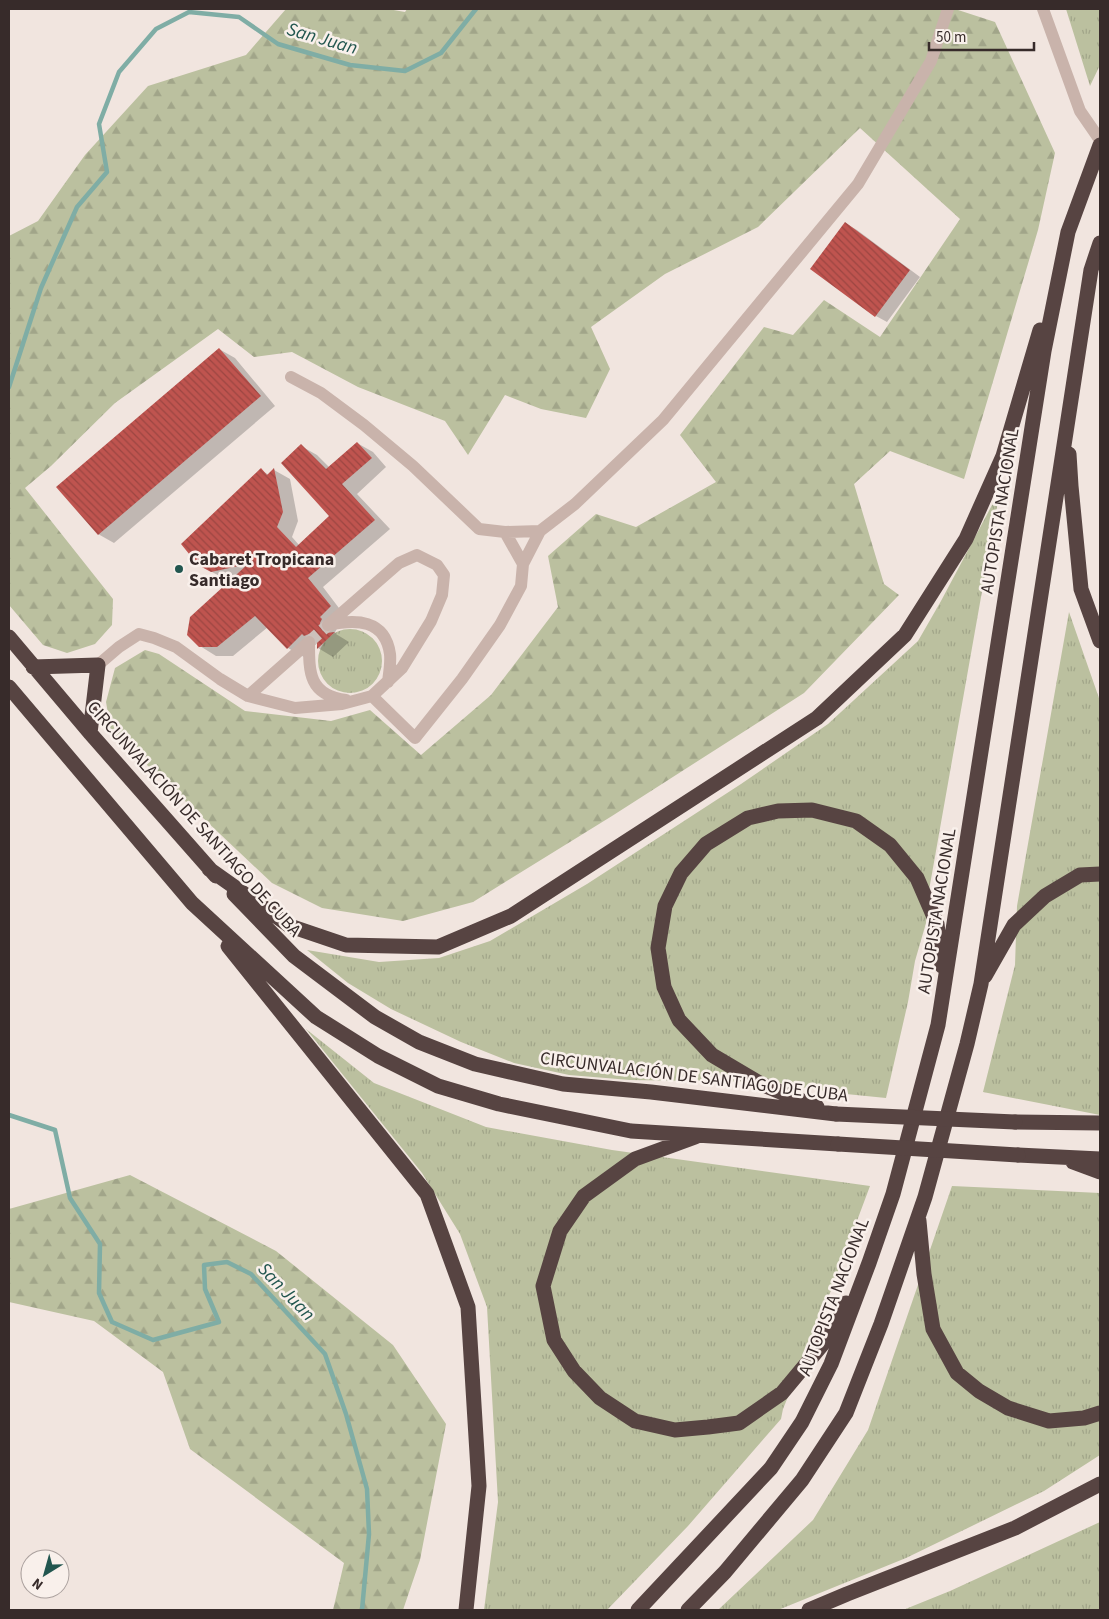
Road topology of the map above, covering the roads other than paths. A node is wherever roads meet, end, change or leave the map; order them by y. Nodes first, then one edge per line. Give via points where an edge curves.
1 (948, 9) edge
2 (1043, 9) edge
3 (1100, 140) edge
4 (1100, 145) edge
5 (1068, 232) junction
6 (1100, 243) edge
7 (291, 377) dead end
8 (1068, 420) junction
9 (540, 531) junction
10 (505, 532) junction
11 (523, 564) junction
12 (9, 637) edge
13 (1100, 641) edge
14 (98, 665) junction
15 (33, 667) junction
16 (388, 682) junction
17 (9, 687) edge
18 (248, 696) junction
19 (372, 696) junction
20 (353, 701) junction
21 (90, 733) junction
22 (209, 869) junction
23 (1100, 874) edge
24 (192, 903) junction
25 (981, 984) junction
26 (938, 1025) junction
27 (836, 1114) junction
28 (1100, 1123) edge
29 (703, 1134) junction
30 (1057, 1156) junction
31 (1100, 1159) edge
32 (1100, 1172) edge
33 (918, 1216) junction
34 (869, 1263) junction
35 (1100, 1413) edge
36 (1100, 1484) edge
37 (466, 1610) edge
38 (638, 1610) edge
39 (688, 1610) edge
40 (809, 1610) edge

1 - 9 street via 931,61 858,184 663,420 575,504
2 - 3 street via 1080,111
4 - 5 highway, AUTOPISTA NACIONAL
5 - 22 highway via 1002,456 966,539 906,635 817,718 511,916 438,947 346,945 290,926
5 - 26 highway, AUTOPISTA NACIONAL via 1044,351
6 - 8 highway via 1091,270
7 - 10 street via 321,393 364,425 413,466 478,529
8 - 13 highway via 1070,486 1081,589
8 - 25 highway
9 - 10 street
9 - 11 street
10 - 11 street
11 - 19 street via 522,586 500,625 415,738
12 - 15 highway, CIRCUNVALACIÓN DE SANTIAGO DE CUBA
14 - 15 highway
14 - 18 street via 139,634 176,647
14 - 21 highway
15 - 21 highway, CIRCUNVALACIÓN DE SANTIAGO DE CUBA
16 - 16 street via 402,668 432,621 442,595 444,575 437,565 417,555 399,563 328,625 358,621 374,626 386,638 390,654
16 - 19 street
17 - 24 highway
18 - 20 street via 296,708
18 - 20 street via 309,642 310,671 320,691 334,698
19 - 20 street
21 - 22 highway, CIRCUNVALACIÓN DE SANTIAGO DE CUBA
22 - 27 highway, CIRCUNVALACIÓN DE SANTIAGO DE CUBA via 294,956 368,1011 419,1042 475,1064 562,1084
23 - 25 highway via 1080,875 1045,896 1014,926
24 - 29 highway via 316,1017 378,1056 438,1086 499,1104 631,1131
24 - 37 highway via 427,1194 468,1307 479,1486
25 - 33 highway
26 - 27 highway via 942,970 937,924 917,878 890,845 856,821 812,810 778,811 748,818 706,844 681,873 665,906 658,948 664,987 679,1020 712,1055 761,1084
26 - 34 highway, AUTOPISTA NACIONAL via 893,1194
27 - 28 highway, CIRCUNVALACIÓN DE SANTIAGO DE CUBA, bridge
29 - 30 highway, bridge
29 - 34 highway via 635,1158 584,1196 560,1231 543,1286 554,1340 574,1371 600,1398 635,1421 675,1430 739,1423 782,1393 822,1345
30 - 31 highway
30 - 32 highway
33 - 35 highway via 933,1330 957,1373 1008,1408 1049,1421
33 - 39 highway via 846,1413 802,1480 725,1572
34 - 38 highway, AUTOPISTA NACIONAL via 831,1364 802,1422 782,1453 772,1468
36 - 40 highway via 1015,1528

